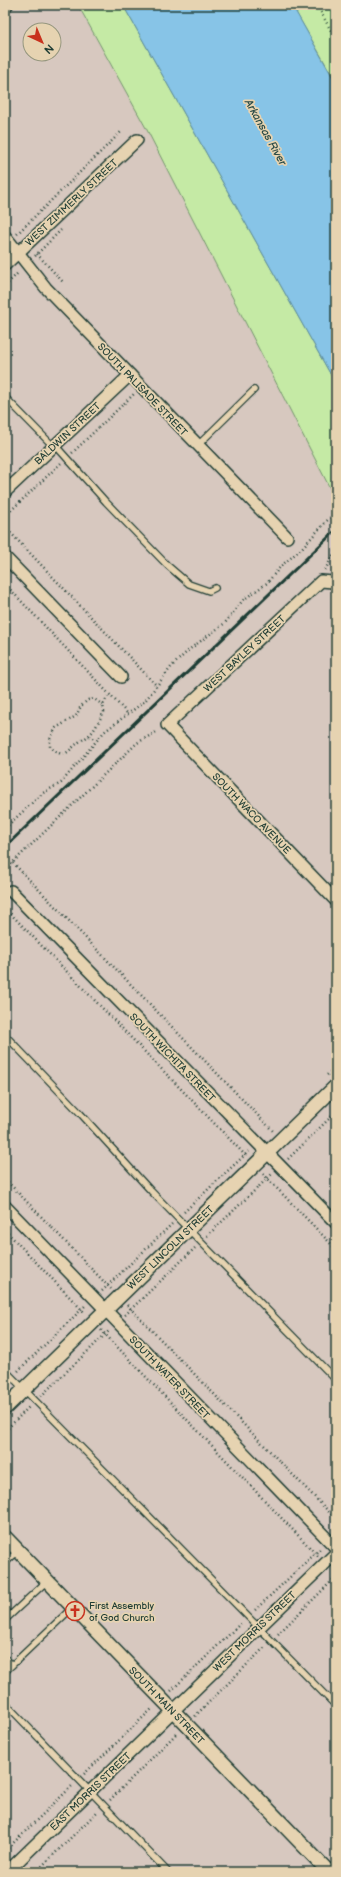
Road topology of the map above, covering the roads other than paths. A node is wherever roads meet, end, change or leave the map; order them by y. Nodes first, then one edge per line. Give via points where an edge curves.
1 (8, 5) edge
2 (5, 8) edge
3 (137, 140) dead end
4 (7, 239) edge
5 (18, 253) junction
6 (5, 265) edge
7 (130, 374) junction
8 (254, 390) dead end
9 (5, 397) edge
10 (198, 445) junction
11 (54, 446) junction
12 (5, 492) edge
13 (286, 537) dead end
14 (5, 557) edge
15 (336, 585) edge
16 (216, 588) dead end
17 (121, 677) dead end
18 (168, 725) joint
19 (11, 891) dead end
20 (336, 901) edge
21 (5, 1035) edge
22 (336, 1086) edge
23 (267, 1152) junction
24 (5, 1206) edge
25 (336, 1223) edge
26 (189, 1229) junction
27 (105, 1310) junction
28 (5, 1370) edge
29 (336, 1380) edge
30 (24, 1390) junction
31 (5, 1408) edge
32 (5, 1537) edge
33 (336, 1548) edge
34 (18, 1550) junction
35 (336, 1553) edge
36 (5, 1563) edge
37 (47, 1581) junction
38 (73, 1607) junction
39 (5, 1620) edge
40 (259, 1627) junction
41 (5, 1658) edge
42 (12, 1665) junction
43 (5, 1672) edge
44 (5, 1703) edge
45 (336, 1706) edge
46 (173, 1711) junction
47 (90, 1791) junction
48 (7, 1871) edge
49 (168, 1872) edge
50 (330, 1872) edge

1 - 2 street
3 - 5 street, WEST ZIMMERLY STREET
4 - 5 street, SOUTH PALISADE STREET
5 - 6 street, WEST ZIMMERLY STREET
5 - 7 street, SOUTH PALISADE STREET via 46,288
7 - 10 street, SOUTH PALISADE STREET
7 - 11 street, BALDWIN STREET
8 - 10 lane
9 - 11 lane
10 - 13 street, SOUTH PALISADE STREET
11 - 12 street, BALDWIN STREET
11 - 16 lane via 189,584 209,591
14 - 17 street
15 - 18 street, WEST BAYLEY STREET via 321,580
18 - 20 street, SOUTH WACO AVENUE
19 - 23 street, SOUTH WICHITA STREET
21 - 26 lane
22 - 23 street, WEST LINCOLN STREET
23 - 25 street, SOUTH WICHITA STREET
23 - 26 street, WEST LINCOLN STREET
24 - 27 street, SOUTH WATER STREET
26 - 27 street, WEST LINCOLN STREET
26 - 29 lane
27 - 30 street, WEST LINCOLN STREET
27 - 33 street, SOUTH WATER STREET
28 - 30 lane
30 - 31 street, WEST LINCOLN STREET
30 - 40 lane
32 - 34 street, SOUTH MAIN STREET
34 - 36 lane
34 - 37 street, SOUTH MAIN STREET
35 - 40 street, WEST MORRIS STREET
37 - 38 street, SOUTH MAIN STREET
37 - 39 lane
38 - 42 lane
38 - 46 street, SOUTH MAIN STREET
40 - 45 lane
40 - 46 street, WEST MORRIS STREET
41 - 42 lane
42 - 43 lane
44 - 47 lane
46 - 47 street, EAST MORRIS STREET
46 - 50 street, SOUTH MAIN STREET
47 - 48 street, EAST MORRIS STREET
47 - 49 lane

